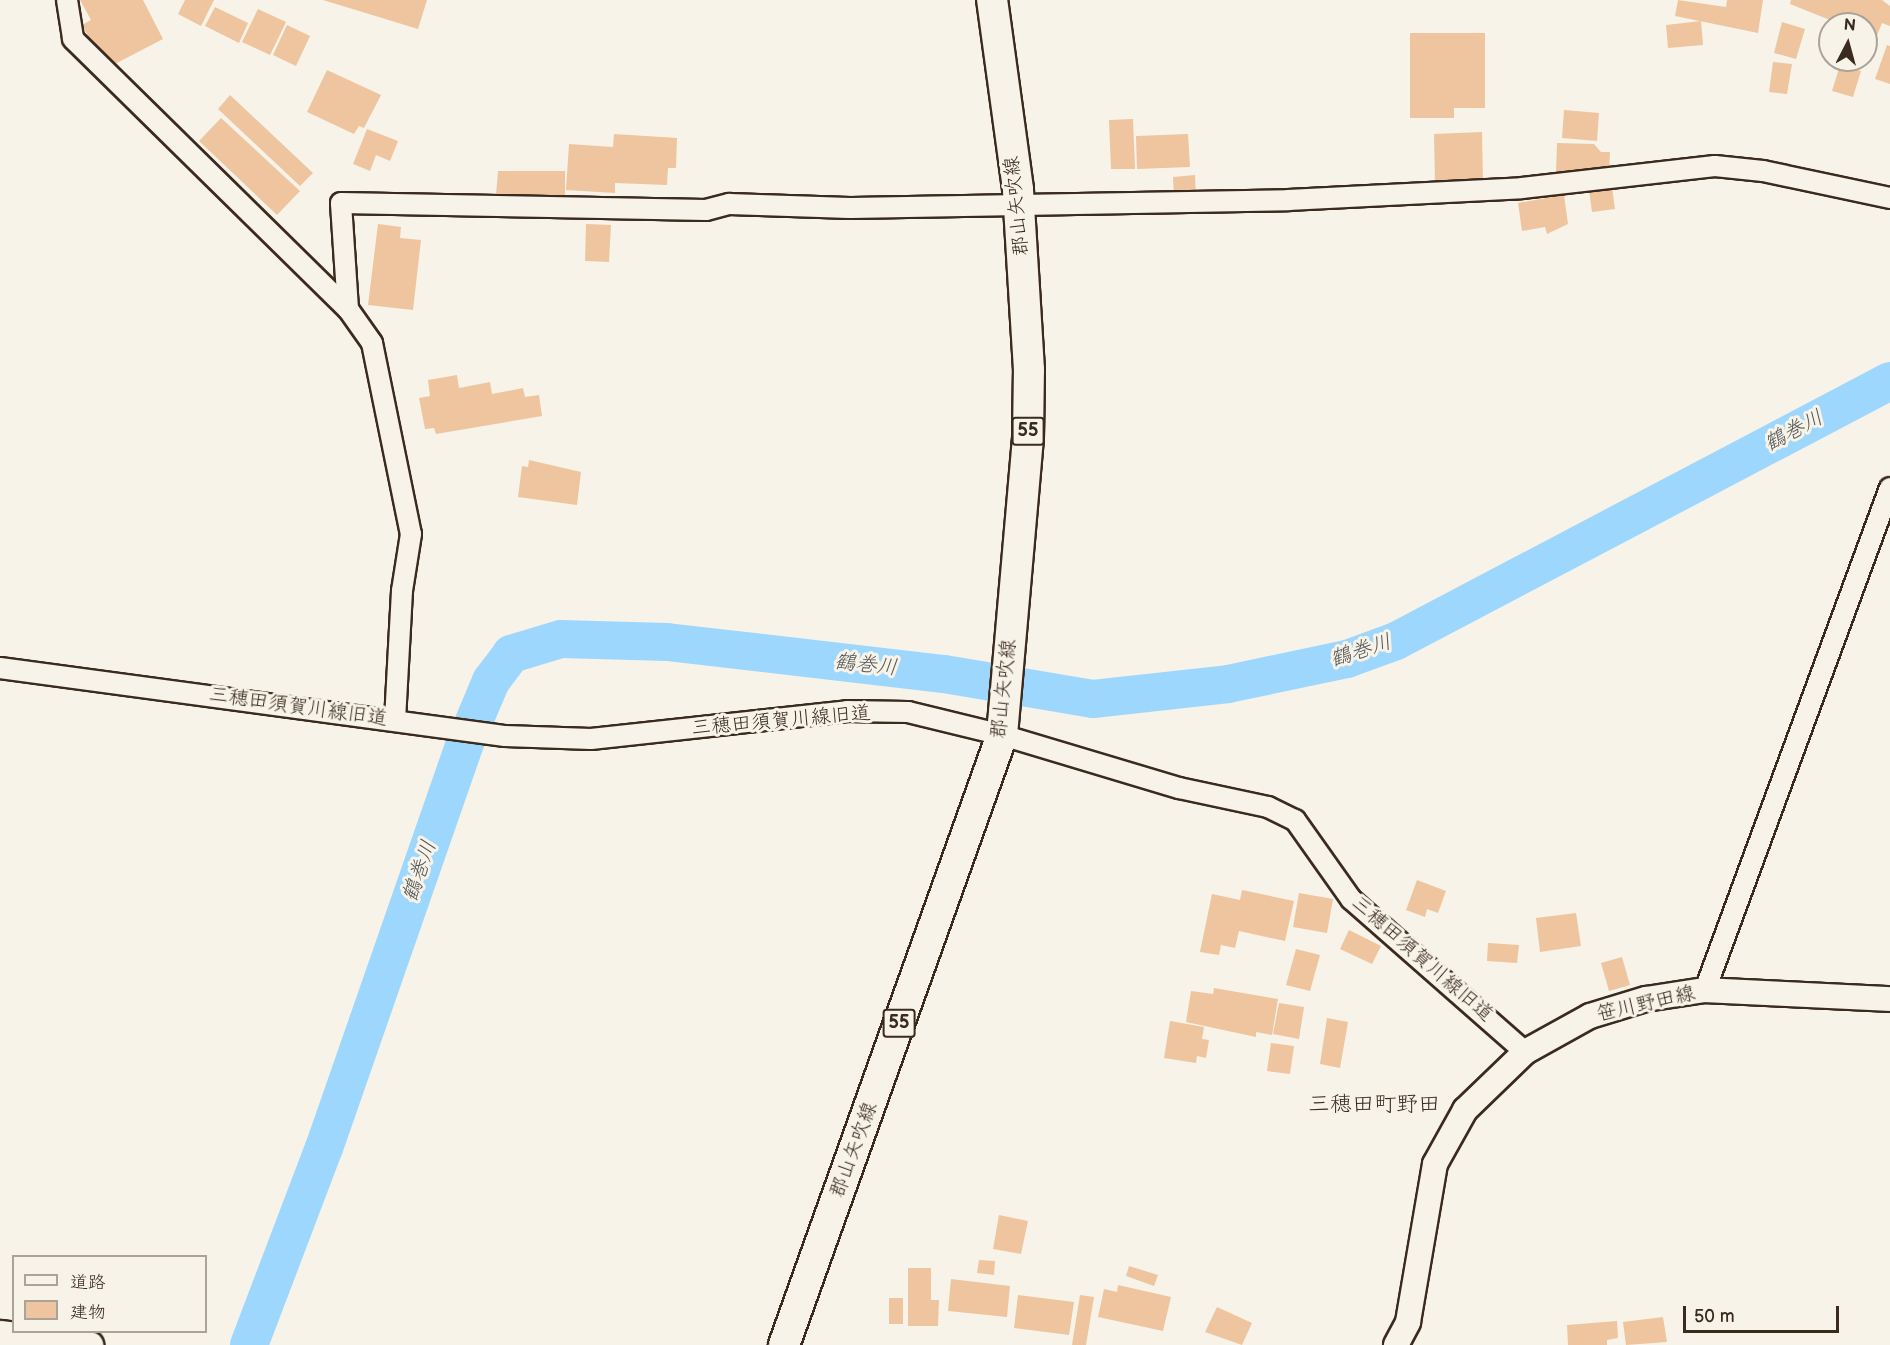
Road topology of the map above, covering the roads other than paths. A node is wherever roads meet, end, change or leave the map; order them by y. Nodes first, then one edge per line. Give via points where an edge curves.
1 (68, 0) edge
2 (992, 0) edge
3 (1890, 198) edge
4 (1019, 206) junction
5 (348, 309) junction
6 (1890, 488) edge
7 (0, 668) edge
8 (395, 720) junction
9 (1002, 735) junction
10 (1705, 990) junction
11 (1890, 999) edge
12 (1525, 1052) junction
13 (0, 1334) edge
14 (89, 1345) edge
15 (784, 1345) edge
16 (1396, 1345) edge

1 - 5 street via 73,39
2 - 4 main road, 郡山矢吹線 / 55
3 - 4 street via 1763,171 1715,166 1487,190
4 - 5 street via 729,204 706,210 341,203
4 - 9 main road, 郡山矢吹線 / 55 via 1028,438
5 - 8 street via 372,343 409,513
6 - 10 street
7 - 8 street, 三穂田須賀川線旧道
8 - 9 street, 三穂田須賀川線旧道 via 505,735 591,739 847,711 908,712
9 - 12 street, 三穂田須賀川線旧道 via 1179,788 1268,807 1295,820 1351,898
9 - 15 main road, 郡山矢吹線 / 55
10 - 11 street, 笹川野田線
10 - 12 street, 笹川野田線 via 1646,999 1590,1016
12 - 16 street, 笹川野田線 via 1465,1110 1435,1164 1407,1322
13 - 14 main road

